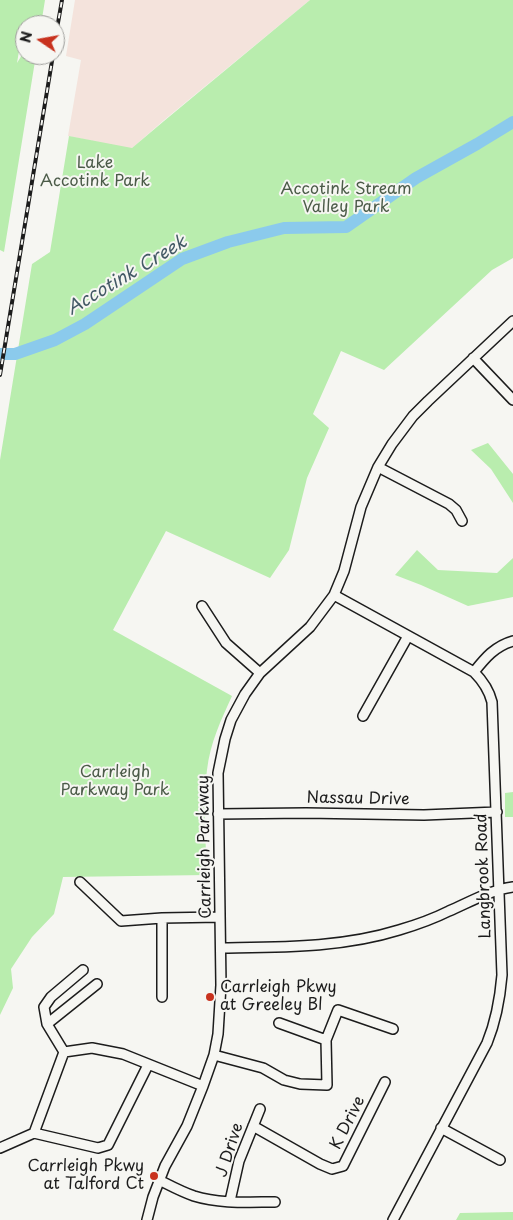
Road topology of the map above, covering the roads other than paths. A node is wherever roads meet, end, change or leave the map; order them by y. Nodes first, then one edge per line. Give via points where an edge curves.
1 (513, 321) edge
2 (473, 358) junction
3 (513, 400) edge
4 (378, 467) junction
5 (462, 521) dead end
6 (334, 595) junction
7 (202, 606) dead end
8 (408, 636) junction
9 (513, 641) edge
10 (474, 672) junction
11 (260, 673) junction
12 (363, 716) dead end
13 (496, 812) junction
14 (218, 814) junction
15 (80, 882) dead end
16 (513, 887) edge
17 (499, 890) junction
18 (220, 917) junction
19 (162, 918) junction
20 (221, 948) junction
21 (84, 970) dead end
22 (97, 984) dead end
23 (162, 997) dead end
24 (279, 1023) dead end
25 (47, 1024) junction
26 (393, 1029) dead end
27 (326, 1040) junction
28 (64, 1052) junction
29 (214, 1055) junction
30 (148, 1065) junction
31 (385, 1082) dead end
32 (203, 1086) junction
33 (260, 1109) dead end
34 (252, 1126) junction
35 (441, 1128) junction
36 (34, 1133) junction
37 (0, 1148) edge
38 (500, 1160) dead end
39 (159, 1180) junction
40 (230, 1201) junction
41 (275, 1202) dead end
42 (147, 1220) edge
43 (394, 1220) edge

1 - 2 street, Carrleigh Parkway
2 - 3 street
2 - 4 street, Carrleigh Parkway via 413,416
4 - 5 street via 449,504
4 - 6 street, Carrleigh Parkway via 361,507
6 - 8 street, Langbrook Road
6 - 11 street, Carrleigh Parkway via 310,627
7 - 11 street via 226,644
8 - 10 street, Langbrook Road
8 - 12 street
9 - 10 street via 496,648
10 - 13 street, Langbrook Road via 486,686 492,702
11 - 14 street, Carrleigh Parkway via 238,705 225,738 218,774
13 - 14 street, Nassau Drive
13 - 17 street, Langbrook Road
14 - 18 street, Carrleigh Parkway
15 - 19 street via 121,921
16 - 17 street
17 - 20 street via 423,922 372,937 286,947
17 - 35 street, Langbrook Road via 502,975 498,1011 486,1043
18 - 19 street
18 - 20 street, Carrleigh Parkway
19 - 23 street
20 - 29 street, Carrleigh Parkway via 220,1016
21 - 25 street via 51,997 44,1007
22 - 25 street
24 - 27 street
25 - 28 street
26 - 27 street via 338,1010
27 - 29 street via 327,1085 284,1080 263,1068
28 - 30 street via 92,1048 123,1054
28 - 36 street
29 - 32 street, Carrleigh Parkway
30 - 32 street
30 - 36 street via 108,1145 98,1148
31 - 34 street, K Drive via 343,1166 332,1169 320,1164
32 - 39 street, Carrleigh Parkway
33 - 34 street, J Drive
34 - 40 street, J Drive via 239,1161
35 - 38 street
35 - 43 street, Langbrook Road
36 - 37 street
39 - 40 street via 195,1196
39 - 42 street, Carrleigh Parkway
40 - 41 street

